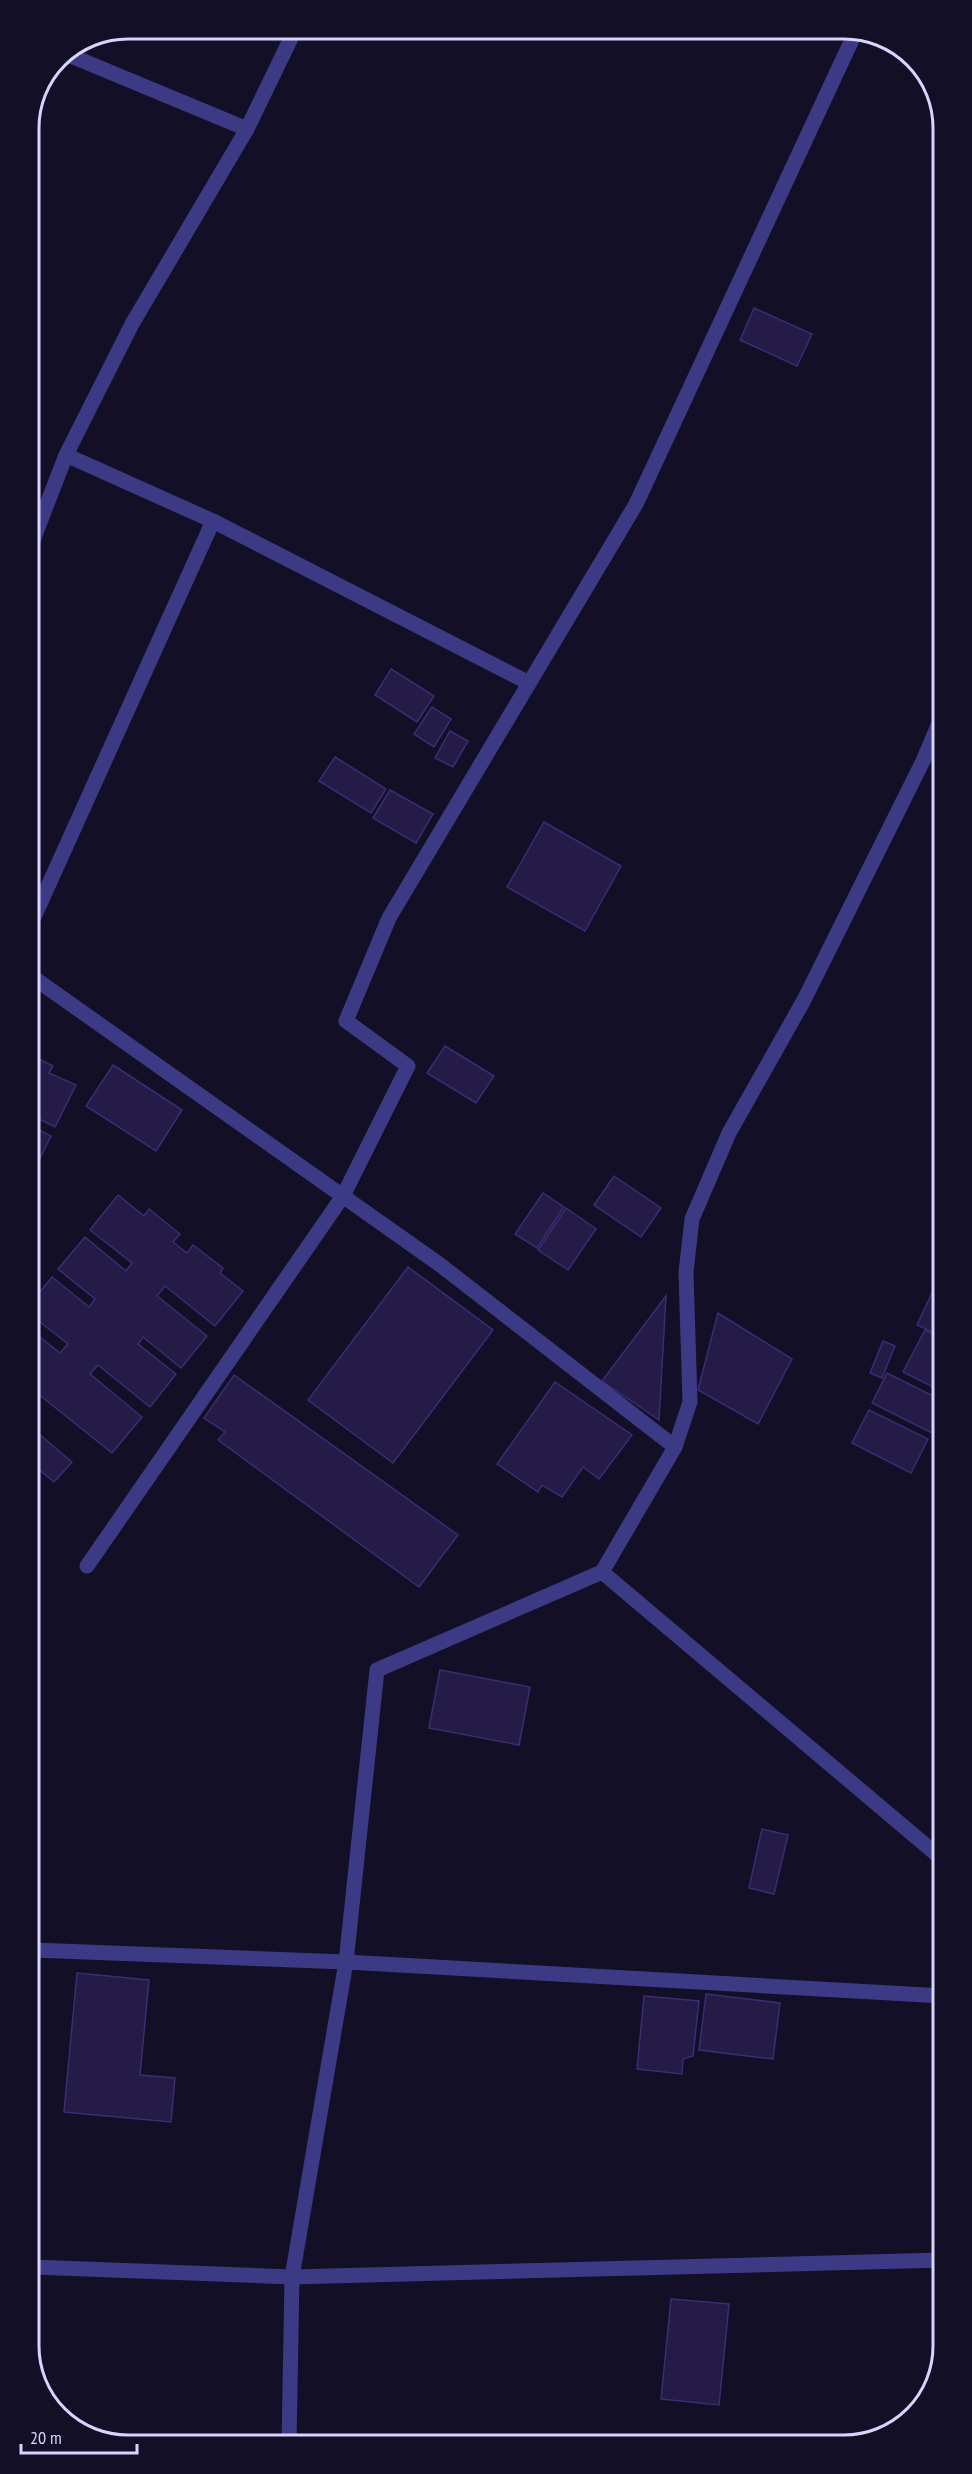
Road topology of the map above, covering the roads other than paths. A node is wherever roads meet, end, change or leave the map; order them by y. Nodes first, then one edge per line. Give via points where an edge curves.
1 (291, 39) edge
2 (852, 40) edge
3 (74, 57) edge
4 (247, 129) junction
5 (66, 455) junction
6 (213, 521) junction
7 (39, 525) edge
8 (529, 683) junction
9 (933, 737) edge
10 (39, 906) edge
11 (39, 982) edge
12 (343, 1196) junction
13 (675, 1447) junction
14 (87, 1566) dead end
15 (602, 1572) junction
16 (933, 1851) edge
17 (39, 1950) edge
18 (346, 1962) junction
19 (933, 1995) edge
20 (933, 2260) edge
21 (39, 2267) edge
22 (292, 2277) junction
23 (289, 2435) edge

1 - 4 street
2 - 8 street via 636,504
3 - 4 street
4 - 5 street via 132,324
5 - 6 street
5 - 7 street
6 - 8 street
6 - 10 street
8 - 12 street via 389,918 346,1021 408,1066
9 - 13 street via 804,1000 729,1133 692,1219 686,1272 690,1402
11 - 12 street
12 - 13 street via 439,1264
12 - 14 street
13 - 15 street
15 - 16 street
15 - 18 street via 377,1670
17 - 18 street
18 - 19 street
18 - 22 street
20 - 22 street
21 - 22 street
22 - 23 street

